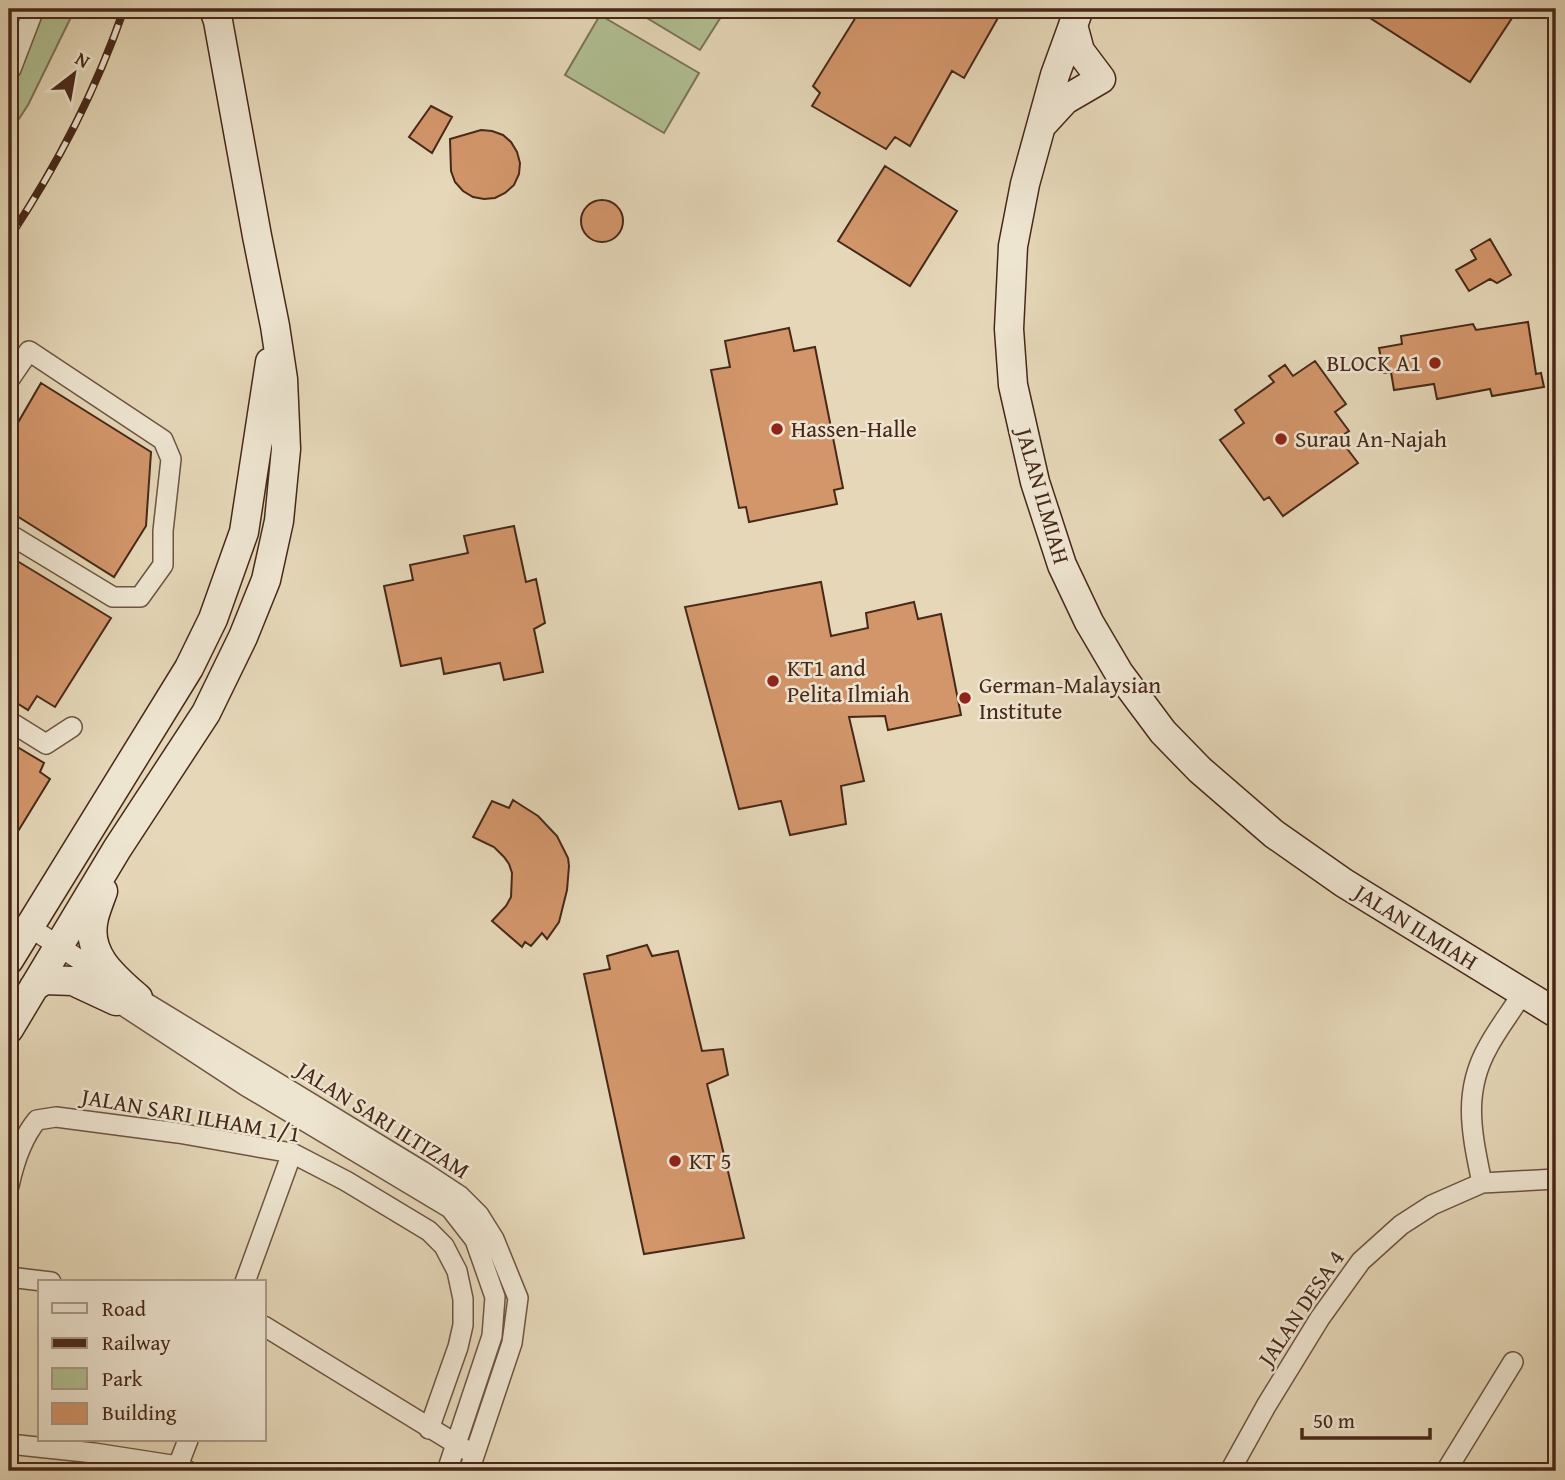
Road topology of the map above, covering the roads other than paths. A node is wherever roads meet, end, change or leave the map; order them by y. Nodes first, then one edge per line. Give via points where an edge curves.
1 (34, 9) edge
2 (214, 9) edge
3 (1076, 17) edge
4 (11, 69) dead end
5 (1039, 128) junction
6 (275, 326) junction
7 (9, 380) edge
8 (9, 534) edge
9 (9, 721) edge
10 (72, 727) dead end
11 (117, 849) junction
12 (19, 943) edge
13 (54, 952) junction
14 (34, 987) junction
15 (1522, 992) junction
16 (127, 1000) junction
17 (1556, 1013) edge
18 (9, 1029) edge
19 (292, 1153) junction
20 (1556, 1179) edge
21 (1482, 1183) junction
22 (9, 1186) edge
23 (9, 1277) edge
24 (38, 1280) edge
25 (246, 1280) edge
26 (266, 1327) edge
27 (1513, 1362) dead end
28 (429, 1429) junction
29 (187, 1442) edge
30 (9, 1444) edge
31 (456, 1444) junction
32 (472, 1463) edge
33 (180, 1469) edge
34 (447, 1471) edge
35 (1230, 1471) edge
36 (1446, 1471) edge

1 - 4 street
2 - 6 street
3 - 5 street, JALAN ILMIAH
3 - 5 street via 1080,51 1101,79 1065,100
5 - 15 street, JALAN ILMIAH via 1013,246 1009,329 1013,385 1046,520 1089,622 1119,673 1163,732 1273,834
6 - 11 street via 284,379 286,449 279,521 265,580 206,713
6 - 12 street via 244,532 213,619 189,668
7 - 8 street via 29,351 163,440 171,459 163,565 140,597 113,597
9 - 10 street via 46,744
11 - 13 street
11 - 16 street via 93,920 93,939 98,957
12 - 13 street, JALAN SARI ILTIZAM
13 - 14 street
13 - 16 street, JALAN SARI ILTIZAM
14 - 16 street via 44,980 73,981
14 - 18 street
15 - 17 street, JALAN ILMIAH
15 - 21 street via 1487,1049 1471,1098
16 - 31 street, JALAN SARI ILTIZAM via 246,1086 450,1208 475,1240 495,1297 492,1336
16 - 32 street, JALAN SARI ILTIZAM via 422,1171 460,1196 479,1216 494,1239 518,1298 512,1343
19 - 22 street, JALAN SARI ILHAM 1/1 via 56,1117 37,1120 28,1130
19 - 25 street
19 - 28 street, JALAN SARI ILHAM 1/1 via 429,1231 457,1271 463,1325
20 - 21 street, JALAN DESA 4
21 - 35 street, JALAN DESA 4 via 1432,1205 1361,1261 1320,1318
23 - 24 street
26 - 28 street
27 - 36 street
28 - 31 street
29 - 33 street
30 - 33 street
31 - 32 street
31 - 34 street, JALAN SARI ILTIZAM

